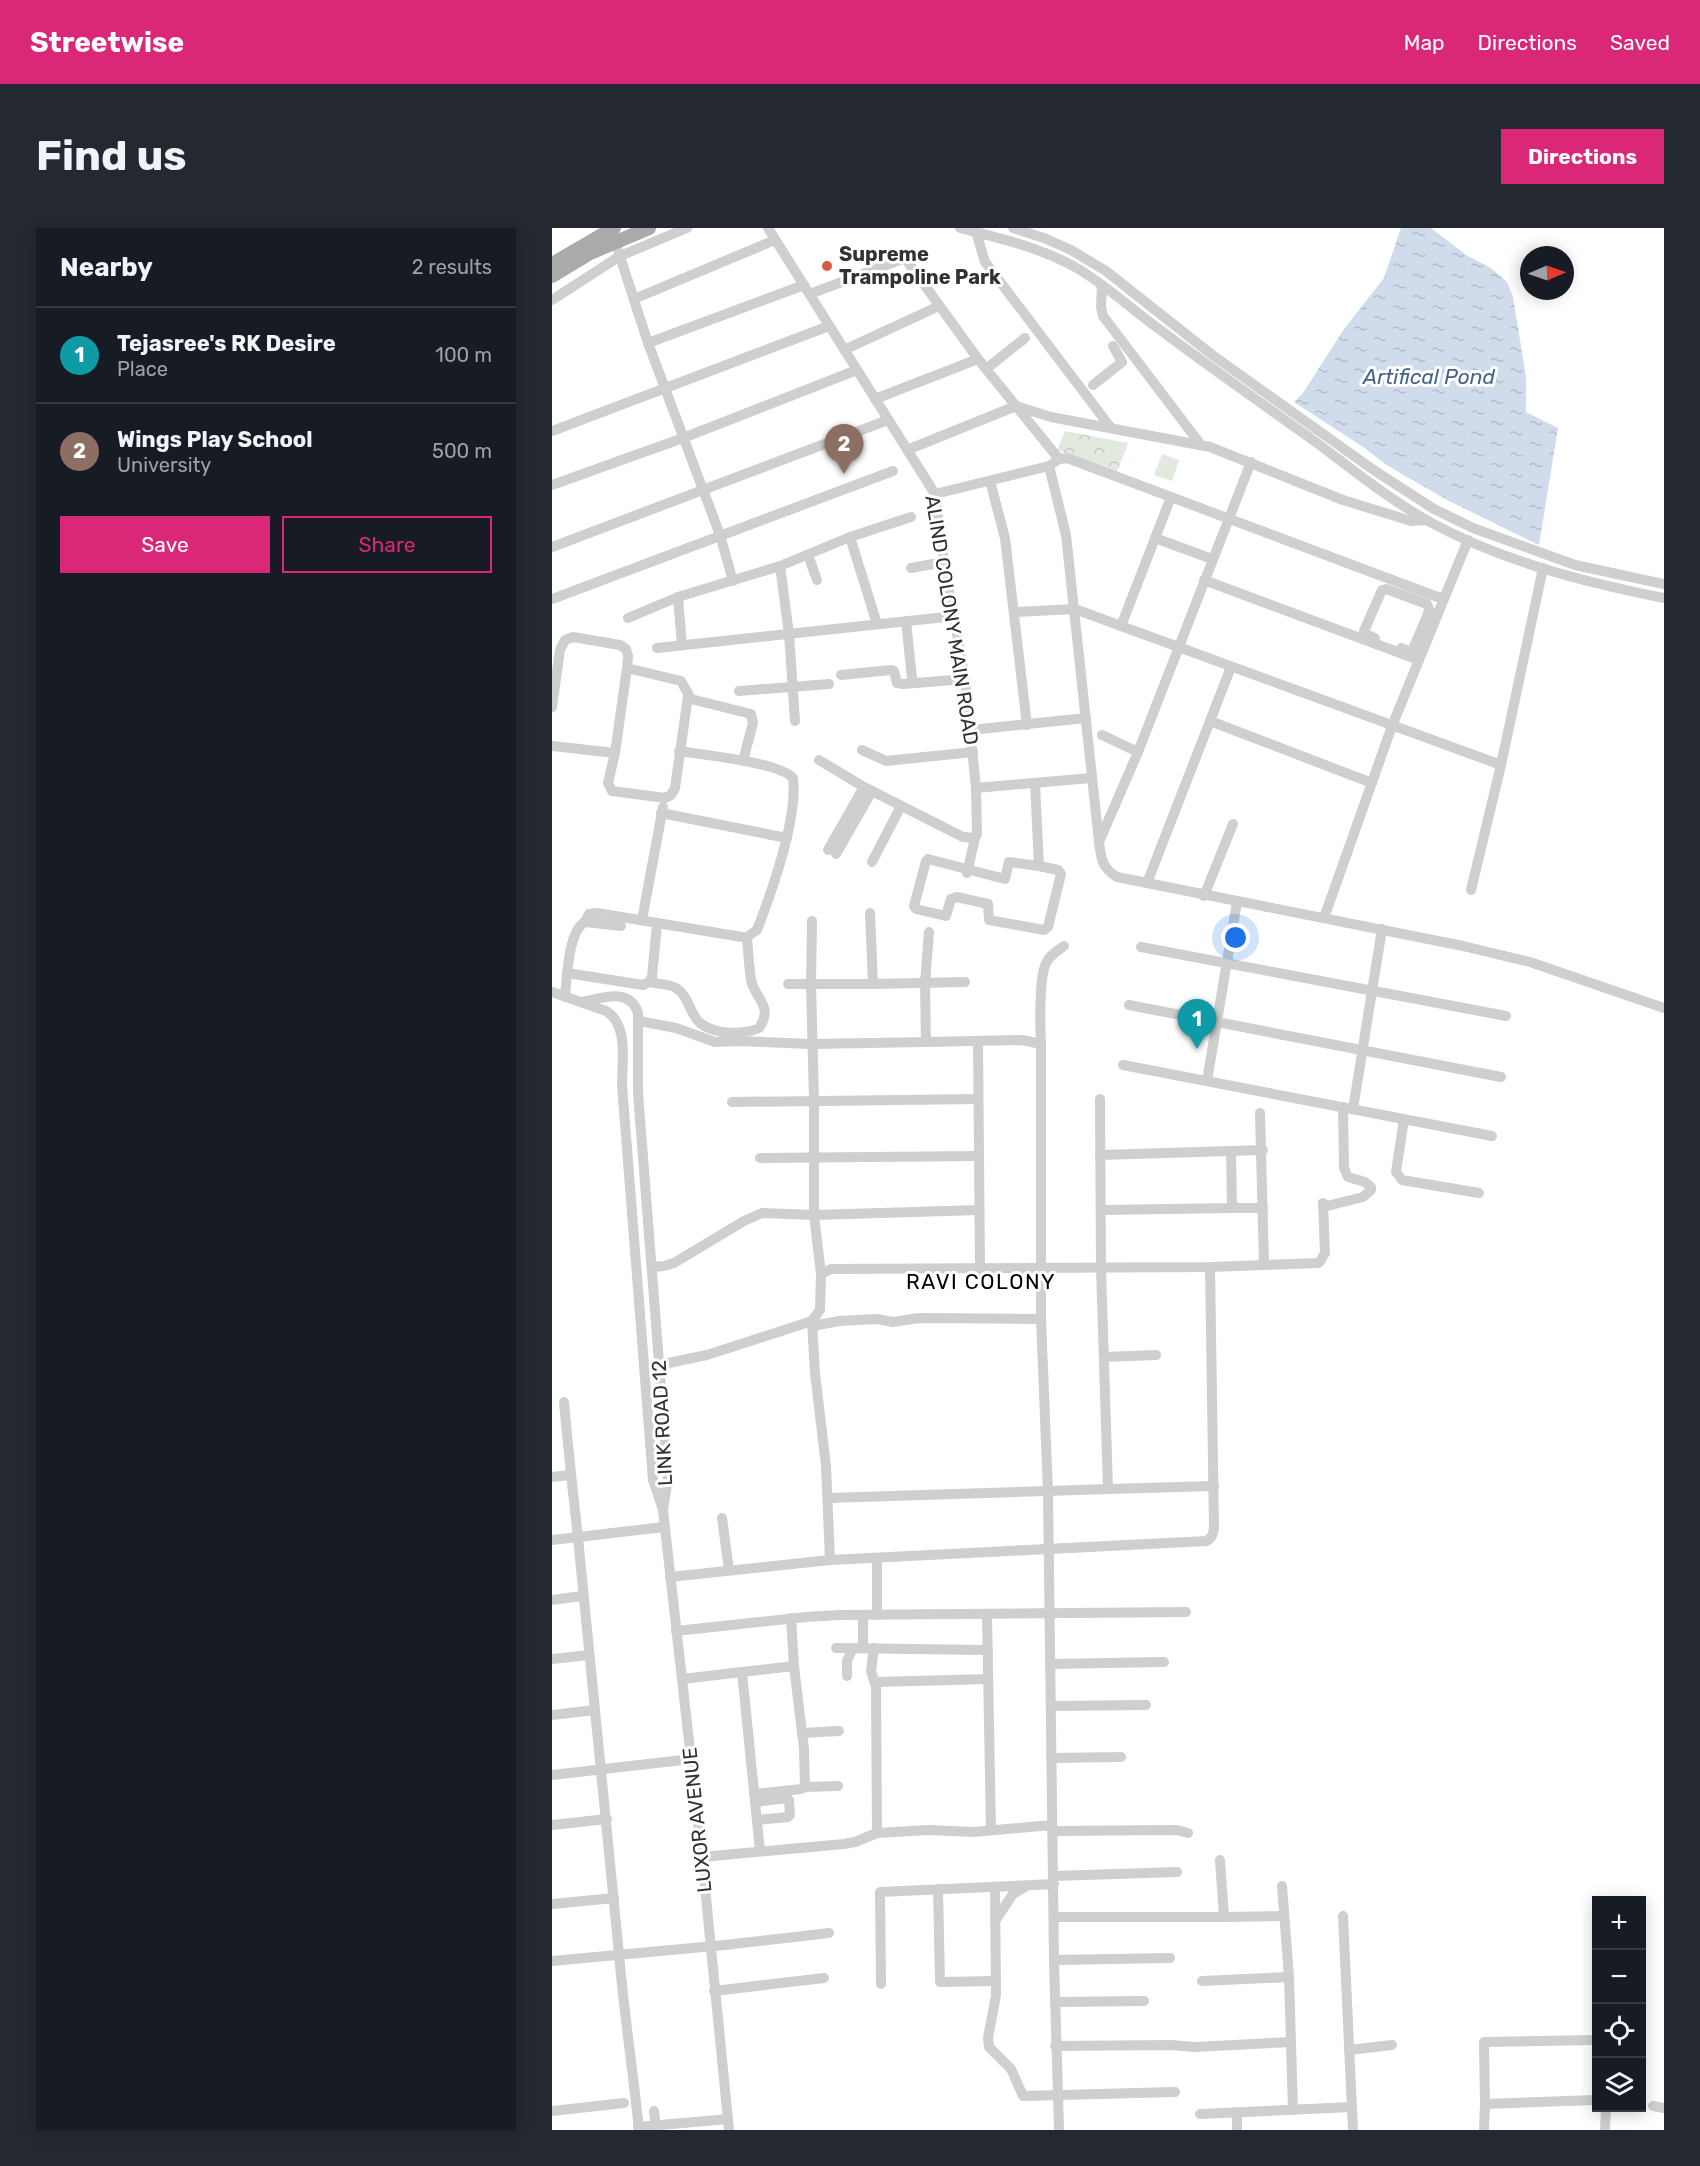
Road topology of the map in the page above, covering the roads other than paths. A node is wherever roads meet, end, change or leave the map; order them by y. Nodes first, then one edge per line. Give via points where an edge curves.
1 (649, 228) edge
2 (687, 228) edge
3 (768, 228) edge
4 (960, 228) edge
5 (1013, 228) edge
6 (976, 232) junction
7 (614, 234) edge
8 (776, 240) junction
9 (620, 256) junction
10 (552, 264) edge
11 (552, 276) edge
12 (1102, 285) junction
13 (807, 290) junction
14 (634, 299) junction
15 (552, 300) edge
16 (939, 306) junction
17 (829, 326) junction
18 (1025, 338) dead end
19 (648, 343) junction
20 (1118, 347) junction
21 (844, 350) junction
22 (1132, 354) junction
23 (978, 359) junction
24 (1122, 362) junction
25 (986, 369) junction
26 (857, 370) junction
27 (1093, 385) dead end
28 (665, 388) junction
29 (875, 399) junction
30 (1016, 406) junction
31 (888, 420) junction
32 (1111, 428) junction
33 (552, 431) edge
34 (683, 438) junction
35 (1201, 445) junction
36 (907, 450) junction
37 (1059, 459) junction
38 (1251, 462) junction
39 (1049, 466) junction
40 (893, 471) dead end
41 (990, 481) junction
42 (552, 485) edge
43 (704, 491) junction
44 (935, 495) junction
45 (1171, 497) junction
46 (1434, 509) junction
47 (911, 517) dead end
48 (1229, 520) junction
49 (1427, 521) junction
50 (720, 535) junction
51 (850, 537) junction
52 (1155, 538) junction
53 (1468, 540) junction
54 (552, 547) edge
55 (808, 555) junction
56 (1212, 560) junction
57 (944, 562) junction
58 (780, 566) junction
59 (911, 568) dead end
60 (1543, 568) junction
61 (817, 580) dead end
62 (1204, 580) junction
63 (733, 581) junction
64 (1664, 584) edge
65 (678, 597) junction
66 (1664, 598) edge
67 (552, 599) edge
68 (1443, 600) junction
69 (1075, 609) junction
70 (1014, 612) junction
71 (955, 616) junction
72 (1432, 616) junction
73 (628, 618) dead end
74 (906, 621) junction
75 (877, 624) junction
76 (1121, 626) junction
77 (789, 634) junction
78 (1421, 641) junction
79 (682, 645) junction
80 (1178, 647) junction
81 (657, 648) dead end
82 (1419, 660) junction
83 (1231, 666) junction
84 (627, 668) junction
85 (841, 675) dead end
86 (912, 678) dead end
87 (965, 679) junction
88 (829, 684) dead end
89 (793, 687) junction
90 (739, 691) dead end
91 (688, 696) junction
92 (552, 707) edge
93 (1086, 718) junction
94 (795, 721) dead end
95 (1210, 721) junction
96 (1027, 725) junction
97 (1392, 726) junction
98 (971, 730) junction
99 (1102, 735) dead end
100 (552, 746) edge
101 (862, 750) dead end
102 (679, 751) junction
103 (973, 752) junction
104 (1138, 752) junction
105 (615, 753) junction
106 (819, 760) dead end
107 (743, 761) junction
108 (1501, 765) junction
109 (1091, 778) junction
110 (1035, 783) junction
111 (1372, 783) junction
112 (976, 788) junction
113 (868, 789) junction
114 (664, 798) junction
115 (901, 806) junction
116 (661, 813) junction
117 (1233, 824) dead end
118 (787, 838) junction
119 (973, 838) junction
120 (1099, 842) junction
121 (832, 852) dead end
122 (872, 862) dead end
123 (1039, 866) junction
124 (968, 871) junction
125 (1147, 883) junction
126 (1471, 890) dead end
127 (1204, 896) junction
128 (1237, 902) junction
129 (870, 914) dead end
130 (1324, 918) junction
131 (642, 920) junction
132 (812, 921) dead end
133 (585, 922) junction
134 (657, 924) junction
135 (621, 926) dead end
136 (1382, 929) junction
137 (929, 932) dead end
138 (747, 937) junction
139 (1064, 946) dead end
140 (1141, 946) dead end
141 (1226, 963) junction
142 (567, 973) junction
143 (649, 982) junction
144 (965, 982) dead end
145 (925, 983) junction
146 (788, 984) dead end
147 (811, 984) junction
148 (873, 984) junction
149 (1372, 991) junction
150 (552, 992) edge
151 (565, 997) junction
152 (582, 1002) junction
153 (1129, 1005) dead end
154 (1664, 1008) edge
155 (693, 1012) junction
156 (1506, 1016) dead end
157 (1217, 1020) junction
158 (639, 1021) junction
159 (703, 1024) junction
160 (681, 1030) junction
161 (694, 1035) junction
162 (978, 1041) junction
163 (926, 1042) junction
164 (811, 1044) junction
165 (1041, 1044) junction
166 (1363, 1049) junction
167 (1123, 1065) dead end
168 (1501, 1077) dead end
169 (1207, 1081) junction
170 (978, 1099) junction
171 (1100, 1099) dead end
172 (814, 1100) junction
173 (732, 1102) dead end
174 (1348, 1108) junction
175 (1260, 1113) dead end
176 (1404, 1119) junction
177 (1492, 1136) dead end
178 (1263, 1150) junction
179 (1231, 1151) junction
180 (979, 1155) junction
181 (1100, 1155) junction
182 (760, 1158) dead end
183 (814, 1158) junction
184 (1479, 1193) dead end
185 (1232, 1208) junction
186 (1263, 1208) junction
187 (979, 1210) junction
188 (1102, 1210) junction
189 (814, 1215) junction
190 (1264, 1263) junction
191 (652, 1267) junction
192 (1210, 1267) junction
193 (1101, 1268) junction
194 (1041, 1269) junction
195 (980, 1270) junction
196 (820, 1274) junction
197 (1041, 1319) junction
198 (812, 1323) junction
199 (1156, 1354) dead end
200 (1104, 1357) junction
201 (659, 1365) junction
202 (564, 1402) dead end
203 (570, 1475) junction
204 (552, 1477) edge
205 (1214, 1486) junction
206 (1108, 1489) junction
207 (1048, 1492) junction
208 (828, 1498) junction
209 (663, 1510) junction
210 (723, 1518) dead end
211 (664, 1527) junction
212 (578, 1537) junction
213 (552, 1540) edge
214 (1048, 1550) junction
215 (877, 1558) junction
216 (830, 1560) junction
217 (729, 1570) junction
218 (670, 1577) junction
219 (582, 1596) junction
220 (552, 1600) edge
221 (1048, 1612) junction
222 (1186, 1612) dead end
223 (862, 1616) junction
224 (877, 1616) junction
225 (987, 1616) junction
226 (791, 1618) junction
227 (676, 1631) junction
228 (836, 1648) dead end
229 (863, 1648) junction
230 (988, 1650) junction
231 (589, 1655) junction
232 (552, 1659) edge
233 (1164, 1662) dead end
234 (1050, 1664) junction
235 (795, 1665) junction
236 (742, 1672) junction
237 (847, 1676) dead end
238 (682, 1679) junction
239 (988, 1679) junction
240 (876, 1682) junction
241 (1146, 1705) dead end
242 (1051, 1706) junction
243 (595, 1710) junction
244 (552, 1715) edge
245 (839, 1731) dead end
246 (802, 1733) junction
247 (1121, 1757) dead end
248 (1052, 1758) junction
249 (691, 1759) junction
250 (602, 1770) junction
251 (552, 1774) edge
252 (838, 1786) dead end
253 (805, 1787) junction
254 (757, 1799) junction
255 (607, 1819) junction
256 (760, 1820) junction
257 (552, 1825) edge
258 (1052, 1828) junction
259 (991, 1830) junction
260 (877, 1833) junction
261 (1188, 1833) dead end
262 (760, 1851) junction
263 (702, 1857) junction
264 (1220, 1860) dead end
265 (1177, 1872) dead end
266 (1054, 1880) junction
267 (1028, 1886) junction
268 (1282, 1886) dead end
269 (994, 1887) junction
270 (938, 1889) junction
271 (615, 1898) junction
272 (552, 1905) edge
273 (1283, 1916) junction
274 (1343, 1916) dead end
275 (1054, 1917) junction
276 (1224, 1917) junction
277 (995, 1921) junction
278 (829, 1933) dead end
279 (710, 1946) junction
280 (618, 1953) junction
281 (1170, 1958) dead end
282 (1054, 1960) junction
283 (552, 1961) edge
284 (1289, 1977) junction
285 (824, 1978) dead end
286 (996, 1981) junction
287 (1202, 1981) dead end
288 (881, 1984) dead end
289 (714, 1991) junction
290 (1144, 2001) dead end
291 (1055, 2002) junction
292 (1592, 2040) edge
293 (1291, 2042) junction
294 (1392, 2045) dead end
295 (1055, 2046) junction
296 (1349, 2050) junction
297 (1175, 2092) dead end
298 (1058, 2095) junction
299 (1592, 2100) edge
300 (624, 2103) dead end
301 (1485, 2104) junction
302 (1352, 2108) junction
303 (1293, 2110) junction
304 (552, 2111) edge
305 (654, 2111) dead end
306 (1606, 2112) edge
307 (1237, 2113) junction
308 (1200, 2114) dead end
309 (728, 2124) edge
310 (656, 2126) junction
311 (638, 2129) edge
312 (1059, 2130) edge
313 (1237, 2130) edge
314 (1353, 2130) edge
315 (1484, 2130) edge
316 (1605, 2130) edge

1 - 7 main road
2 - 9 street
3 - 8 street, ALIND COLONY MAIN ROAD
4 - 6 street
5 - 46 street via 1071,250 1106,271 1211,354
6 - 12 street via 1039,250
6 - 32 street via 984,262
7 - 9 street
7 - 10 main road
7 - 11 main road
8 - 13 street, ALIND COLONY MAIN ROAD
8 - 14 street
9 - 14 street
9 - 15 street
12 - 20 street via 1103,316
12 - 49 street
13 - 16 street via 904,258
13 - 17 street, ALIND COLONY MAIN ROAD
13 - 19 street
14 - 19 street
16 - 21 street
16 - 23 street
17 - 21 street, ALIND COLONY MAIN ROAD
17 - 28 street
18 - 25 street
19 - 28 street
20 - 22 street
20 - 24 street
21 - 26 street, ALIND COLONY MAIN ROAD
22 - 24 street
22 - 35 street
23 - 25 street
23 - 29 street
24 - 27 street
25 - 30 street
26 - 29 street, ALIND COLONY MAIN ROAD
26 - 34 street
28 - 33 street
28 - 34 street
29 - 31 street, ALIND COLONY MAIN ROAD
30 - 32 street
30 - 36 street
30 - 37 street
31 - 36 street, ALIND COLONY MAIN ROAD
31 - 43 street
32 - 35 street
34 - 42 street
34 - 43 street
35 - 38 street
36 - 44 street, ALIND COLONY MAIN ROAD
37 - 39 street
37 - 45 street via 1077,461
38 - 48 street
38 - 49 street via 1343,500
39 - 41 street
39 - 69 street via 1066,535
40 - 50 street
41 - 44 street
41 - 70 street via 1005,538
43 - 50 street
43 - 54 street
44 - 57 street, ALIND COLONY MAIN ROAD
45 - 48 street
45 - 52 street
46 - 49 street
46 - 64 street via 1473,528 1564,561
47 - 51 street
48 - 56 street
48 - 68 street
49 - 53 street
50 - 63 street
50 - 67 street
51 - 55 street
51 - 75 street
52 - 56 street
52 - 76 street
53 - 60 street
53 - 68 street
55 - 58 street
55 - 61 street
56 - 62 street
57 - 59 street
57 - 71 street, ALIND COLONY MAIN ROAD
58 - 63 street
58 - 77 street
60 - 66 street
60 - 108 street
62 - 80 street
62 - 82 street
63 - 65 street
65 - 73 street
65 - 79 street
68 - 72 street
69 - 70 street
69 - 76 street
69 - 93 street
70 - 96 street
71 - 74 street
71 - 87 street, ALIND COLONY MAIN ROAD
72 - 78 street
72 - 78 street via 1427,604 1386,589 1382,590 1365,631 1409,651
74 - 75 street
74 - 86 street
75 - 77 street
76 - 80 street
77 - 79 street
77 - 89 street
78 - 82 street
79 - 81 street
80 - 83 street
80 - 104 street
82 - 97 street
83 - 95 street
83 - 97 street
84 - 91 street via 676,678 685,685
84 - 92 street via 626,649 620,645 573,637 565,640 560,650
84 - 105 street
85 - 87 street via 891,670 899,684
87 - 98 street, ALIND COLONY MAIN ROAD
88 - 89 street
89 - 90 street
89 - 94 street
91 - 102 street
91 - 107 street via 751,714 753,723
93 - 96 street
93 - 109 street
95 - 111 street
95 - 125 street
96 - 98 street
97 - 108 street
97 - 111 street
98 - 103 street, ALIND COLONY MAIN ROAD
99 - 104 street
100 - 105 street
101 - 103 street via 886,761
102 - 107 street
102 - 114 street via 675,788
103 - 112 street, ALIND COLONY MAIN ROAD
104 - 120 street
105 - 114 street via 609,783 612,791
106 - 113 street
107 - 118 street via 779,770 793,778 794,803
108 - 126 street
109 - 110 street
109 - 120 street
110 - 112 street
110 - 123 street
111 - 130 street
112 - 119 street, ALIND COLONY MAIN ROAD via 978,834
113 - 115 street
113 - 121 street
114 - 116 street
115 - 119 street
115 - 122 street
116 - 118 street
116 - 131 street
117 - 127 street
118 - 138 street via 757,930
119 - 124 street, ALIND COLONY MAIN ROAD
120 - 125 street via 1101,862 1108,872
123 - 124 street via 1009,862 1005,879
123 - 124 street via 1061,874 1044,930 989,920 988,904 957,897 951,900 946,916 916,909 915,898 926,861 932,859
125 - 127 street
127 - 128 street
128 - 130 street
128 - 141 street
129 - 148 street
130 - 136 street
131 - 133 street via 593,913
131 - 134 street
132 - 147 street
133 - 135 street
133 - 142 street via 574,935
134 - 138 street
134 - 143 street
136 - 149 street
136 - 154 street via 1530,962
137 - 145 street
138 - 159 street via 752,982 764,1004 762,1023 759,1028 739,1033 714,1030
139 - 165 street via 1045,965
140 - 141 street
141 - 149 street
141 - 157 street
142 - 143 street via 643,985
142 - 151 street
143 - 155 street via 675,987
144 - 145 street
145 - 148 street
145 - 163 street
146 - 147 street
147 - 148 street
147 - 164 street
149 - 156 street
149 - 166 street
150 - 151 street, LINK ROAD 12
151 - 152 street, LINK ROAD 12
152 - 158 street, LINK ROAD 12 via 619,996 636,1005
152 - 209 street, LINK ROAD 12 via 606,1011 620,1025 653,1480
153 - 157 street
155 - 159 street
155 - 160 street
157 - 166 street
157 - 169 street
158 - 160 street
158 - 191 street, LINK ROAD 12 via 638,1093
159 - 161 street
160 - 161 street
161 - 164 street via 715,1042
162 - 163 street
162 - 165 street via 1022,1040
162 - 170 street
163 - 164 street
164 - 172 street
165 - 194 street
166 - 168 street
166 - 174 street
167 - 169 street
169 - 174 street
170 - 172 street
170 - 180 street
171 - 181 street
172 - 173 street
172 - 183 street
174 - 176 street
174 - 190 street via 1344,1168 1348,1177 1365,1182 1371,1190 1362,1197 1323,1205 1325,1252 1319,1263
175 - 178 street
176 - 177 street
176 - 184 street via 1396,1172 1402,1180
178 - 179 street
178 - 186 street
179 - 181 street
179 - 185 street
180 - 183 street
180 - 187 street
181 - 188 street
182 - 183 street
183 - 189 street
185 - 186 street
185 - 188 street
186 - 190 street
187 - 189 street
187 - 195 street
188 - 193 street
189 - 191 street via 762,1213 674,1263
189 - 196 street
190 - 192 street
191 - 201 street, LINK ROAD 12
192 - 193 street
192 - 205 street
193 - 194 street
193 - 200 street
194 - 195 street
194 - 197 street
195 - 196 street via 831,1269
196 - 198 street via 820,1310
197 - 198 street via 920,1318
197 - 207 street
198 - 201 street via 707,1355
198 - 208 street
199 - 200 street
200 - 206 street
201 - 209 street, LINK ROAD 12 via 668,1478
202 - 203 street
203 - 204 street
203 - 212 street
205 - 206 street
205 - 214 street via 1214,1528 1207,1541
206 - 207 street
207 - 208 street
207 - 214 street
208 - 216 street
209 - 211 street, LUXOR AVENUE
210 - 217 street
211 - 212 street
211 - 218 street, LUXOR AVENUE
212 - 213 street
212 - 219 street
214 - 215 street
214 - 221 street
215 - 216 street
215 - 224 street
216 - 217 street
217 - 218 street
218 - 227 street, LUXOR AVENUE
219 - 220 street
219 - 231 street
221 - 222 street
221 - 225 street
221 - 234 street
223 - 224 street
223 - 226 street
223 - 229 street
224 - 225 street
225 - 230 street
226 - 227 street
226 - 235 street
227 - 238 street, LUXOR AVENUE
228 - 229 street
229 - 230 street
229 - 237 street via 847,1660
229 - 240 street
230 - 239 street
231 - 232 street
231 - 243 street
233 - 234 street
234 - 242 street
235 - 236 street
235 - 246 street
236 - 238 street
236 - 254 street
238 - 249 street, LUXOR AVENUE
239 - 240 street
239 - 259 street
240 - 260 street
241 - 242 street
242 - 248 street
243 - 244 street
243 - 250 street
245 - 246 street
246 - 253 street
247 - 248 street
248 - 258 street
249 - 250 street
249 - 263 street, LUXOR AVENUE
250 - 251 street
250 - 255 street
252 - 253 street
253 - 254 street
254 - 256 street
254 - 256 street via 789,1800 788,1817
255 - 257 street
255 - 271 street
256 - 262 street
258 - 259 street
258 - 261 street
258 - 266 street
259 - 260 street
260 - 262 street via 847,1843
262 - 263 street
263 - 279 street, LUXOR AVENUE
264 - 276 street
265 - 266 street
266 - 267 street
266 - 275 street
267 - 269 street
267 - 277 street via 1013,1894
268 - 273 street
269 - 270 street
269 - 277 street
270 - 286 street via 940,1982
270 - 288 street via 880,1892
271 - 272 street
271 - 280 street
273 - 276 street
273 - 284 street
274 - 296 street
275 - 276 street
275 - 282 street
277 - 286 street
278 - 279 street
279 - 280 street
279 - 289 street, LUXOR AVENUE
280 - 283 street
280 - 311 street
281 - 282 street
282 - 291 street
284 - 287 street
284 - 293 street
285 - 289 street
286 - 298 street via 989,2047 1011,2069 1023,2096
289 - 309 street, LUXOR AVENUE
290 - 291 street
291 - 295 street
292 - 301 street via 1484,2042
293 - 295 street via 1195,2047
293 - 303 street
294 - 296 street
295 - 298 street
296 - 302 street
297 - 298 street
298 - 312 street
299 - 301 street
300 - 304 street
301 - 315 street
302 - 303 street
302 - 314 street
303 - 307 street
305 - 310 street
306 - 316 street
307 - 308 street
307 - 313 street
309 - 310 street
310 - 311 street

